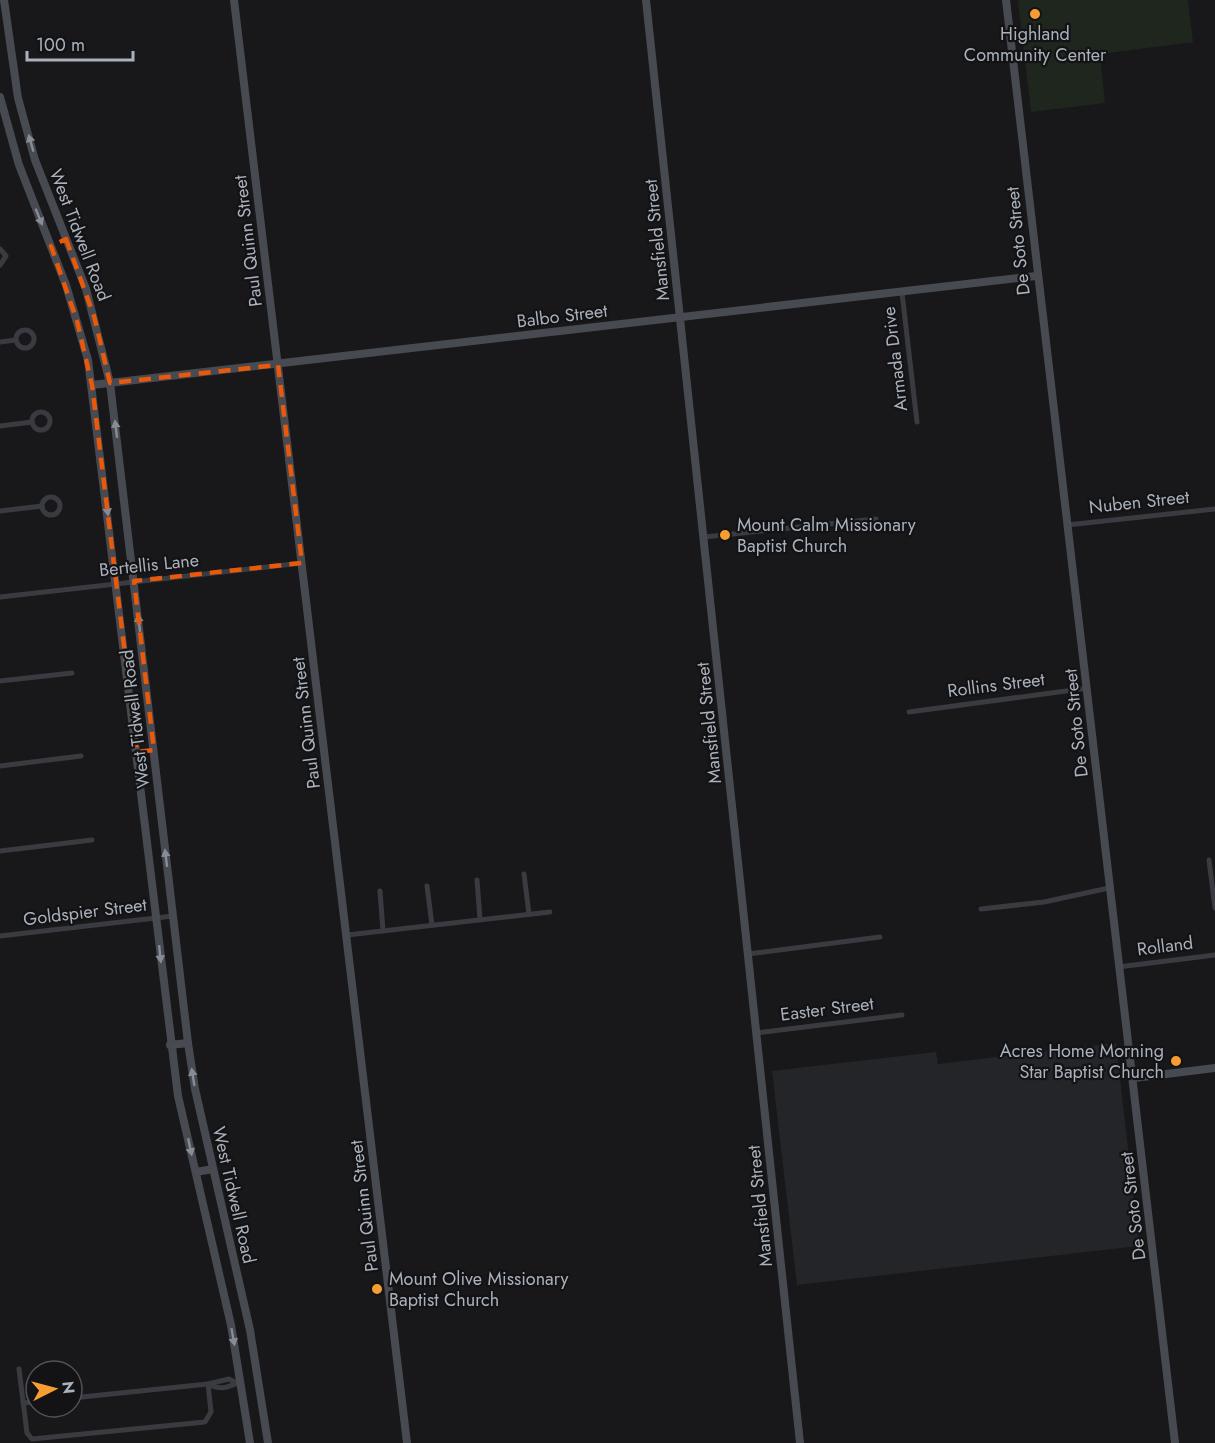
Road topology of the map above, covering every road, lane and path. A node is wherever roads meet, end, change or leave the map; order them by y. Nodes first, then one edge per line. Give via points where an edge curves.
1 (4, 0) edge
2 (234, 0) edge
3 (646, 0) edge
4 (1006, 0) edge
5 (18, 98) junction
6 (1, 99) edge
7 (66, 239) junction
8 (51, 246) junction
9 (0, 249) edge
10 (0, 265) edge
11 (1036, 276) junction
12 (902, 292) junction
13 (681, 317) junction
14 (16, 340) dead end
15 (0, 342) edge
16 (278, 365) junction
17 (110, 383) junction
18 (92, 385) junction
19 (32, 422) dead end
20 (917, 422) dead end
21 (0, 426) edge
22 (42, 506) dead end
23 (1215, 509) edge
24 (0, 511) edge
25 (876, 519) dead end
26 (1066, 525) junction
27 (704, 537) junction
28 (302, 563) junction
29 (134, 581) junction
30 (117, 583) junction
31 (0, 597) edge
32 (72, 673) dead end
33 (0, 681) edge
34 (1088, 688) junction
35 (909, 712) dead end
36 (154, 750) junction
37 (136, 752) junction
38 (81, 756) dead end
39 (0, 766) edge
40 (92, 840) dead end
41 (0, 850) edge
42 (1209, 860) dead end
43 (524, 874) dead end
44 (477, 880) dead end
45 (427, 886) dead end
46 (1109, 888) junction
47 (380, 891) dead end
48 (1215, 908) edge
49 (981, 909) dead end
50 (550, 912) dead end
51 (529, 914) junction
52 (173, 916) junction
53 (156, 918) junction
54 (480, 919) junction
55 (432, 925) junction
56 (0, 928) edge
57 (383, 931) junction
58 (347, 935) junction
59 (0, 936) edge
60 (880, 937) dead end
61 (748, 954) junction
62 (1215, 955) edge
63 (1118, 966) junction
64 (902, 1015) dead end
65 (756, 1033) junction
66 (188, 1043) junction
67 (170, 1045) junction
68 (1215, 1068) edge
69 (1134, 1078) junction
70 (213, 1169) junction
71 (196, 1172) junction
72 (19, 1369) dead end
73 (239, 1382) junction
74 (208, 1384) junction
75 (84, 1397) edge
76 (23, 1403) joint
77 (250, 1443) edge
78 (268, 1443) edge
79 (407, 1443) edge
80 (800, 1443) edge
81 (1175, 1443) edge

1 - 5 street, West Tidwell Road
2 - 16 street, Paul Quinn Street
3 - 13 street, Mansfield Street
4 - 11 street, De Soto Street
5 - 6 street
7 -> 5 street, West Tidwell Road via 35,160
6 -> 8 street, West Tidwell Road via 19,165
7 - 8 street
7 - 17 street, West Tidwell Road via 94,316
8 - 18 street, West Tidwell Road via 77,321
9 - 10 street via 6,256
11 - 12 street, Balbo Street
11 - 26 street, De Soto Street
12 - 13 street, Balbo Street
12 - 20 street, Armada Drive
13 - 16 street, Balbo Street
13 - 27 street, Mansfield Street
14 - 15 street
16 - 17 street, Balbo Street
16 - 28 street, Paul Quinn Street
17 - 18 street, Balbo Street
29 -> 17 street, West Tidwell Road
18 -> 30 street, West Tidwell Road
19 - 21 street
22 - 24 street
23 - 26 street, Nuben Street
25 - 27 street
26 - 34 street, De Soto Street
27 - 61 street, Mansfield Street
28 - 29 street, Bertellis Lane
28 - 58 street, Paul Quinn Street
29 - 30 street, Bertellis Lane
36 -> 29 street, West Tidwell Road
30 - 31 street, Bertellis Lane
30 - 37 street, West Tidwell Road
32 - 33 street
34 - 35 street, Rollins Street
34 - 46 street, De Soto Street
36 - 37 street
52 -> 36 street, West Tidwell Road
37 - 53 street, West Tidwell Road
38 - 39 street
40 - 41 street
42 - 48 street
43 - 51 street
44 - 54 street
45 - 55 street
46 - 49 street via 1044,902
46 - 63 street, De Soto Street
47 - 57 street
50 - 51 street
51 - 54 street
52 - 53 street, Goldspier Street
52 - 66 street, West Tidwell Road
53 - 59 street, Goldspier Street
53 -> 67 street, West Tidwell Road
54 - 55 street
55 - 57 street
56 - 59 street
57 - 58 street
58 - 79 street, Paul Quinn Street
60 - 61 street
61 - 65 street, Mansfield Street
62 - 63 street, Rolland
63 - 69 street, De Soto Street
64 - 65 street, Easter Street
65 - 80 street, Mansfield Street
66 - 67 street
70 -> 66 street, West Tidwell Road
67 -> 71 street, West Tidwell Road
68 - 69 street
69 - 81 street, De Soto Street
70 - 71 street
70 - 78 street, West Tidwell Road via 250,1330
71 -> 73 street, West Tidwell Road via 231,1325
72 - 76 street
73 - 74 street via 217,1389
73 - 77 street, West Tidwell Road
74 - 75 street
74 - 76 street via 211,1412 205,1422 163,1427 32,1439 27,1433

